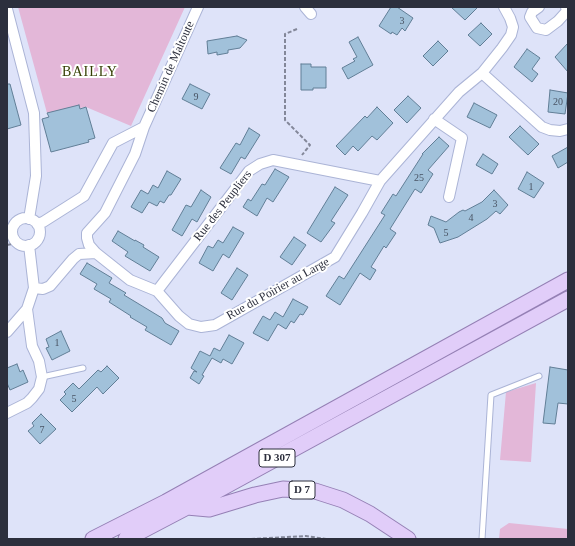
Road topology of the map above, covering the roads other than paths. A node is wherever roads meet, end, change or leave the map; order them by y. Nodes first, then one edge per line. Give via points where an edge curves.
1 (198, 7) edge
2 (504, 7) edge
3 (539, 7) edge
4 (566, 7) edge
5 (7, 9) edge
6 (482, 73) junction
7 (434, 119) junction
8 (144, 127) junction
9 (568, 129) edge
10 (380, 181) junction
11 (449, 197) dead end
12 (33, 221) junction
13 (9, 233) edge
14 (12, 244) edge
15 (29, 245) junction
16 (96, 252) junction
17 (568, 280) edge
18 (34, 288) junction
19 (157, 292) junction
20 (568, 298) edge
21 (27, 309) junction
22 (7, 332) edge
23 (83, 368) dead end
24 (539, 376) dead end
25 (42, 377) junction
26 (7, 413) edge
27 (187, 507) junction
28 (93, 539) edge
29 (126, 539) edge
30 (408, 539) edge
31 (482, 539) edge

1 - 8 street, Chemin de Maltoute
2 - 6 street, Rue du Poirier au Large via 513,27 502,48
3 - 4 street via 530,17 537,28 546,30 558,21 567,10
5 - 12 street via 34,113 36,176
6 - 7 street, Rue du Poirier au Large
6 - 9 street via 542,127 560,131
7 - 10 street, Rue du Poirier au Large
7 - 11 street via 462,138
8 - 12 street, Chemin de Maltoute via 113,142 84,196 44,222
8 - 16 street, Chemin de Maltoute via 135,154 105,212 87,233 89,245
10 - 19 street, Rue des Peupliers via 273,160 260,164 249,171
10 - 19 street, Rue du Poirier au Large via 335,257 215,324 201,327 189,324
12 - 13 street via 21,219
12 - 15 street via 40,232 37,241
13 - 14 street via 14,240
14 - 15 street
15 - 18 street
16 - 18 street via 79,254 50,286 44,289
16 - 19 street, Rue du Poirier au Large via 130,280
17 - 28 main road, D 307 via 166,502
18 - 21 street
20 - 27 main road, D 307
21 - 22 street
21 - 25 street via 32,346
23 - 25 lane
24 - 31 lane via 491,395
25 - 26 street via 39,389 32,398
27 - 29 main road, D 307
27 - 30 main road, D 7 via 209,509 283,489 315,491 343,500

